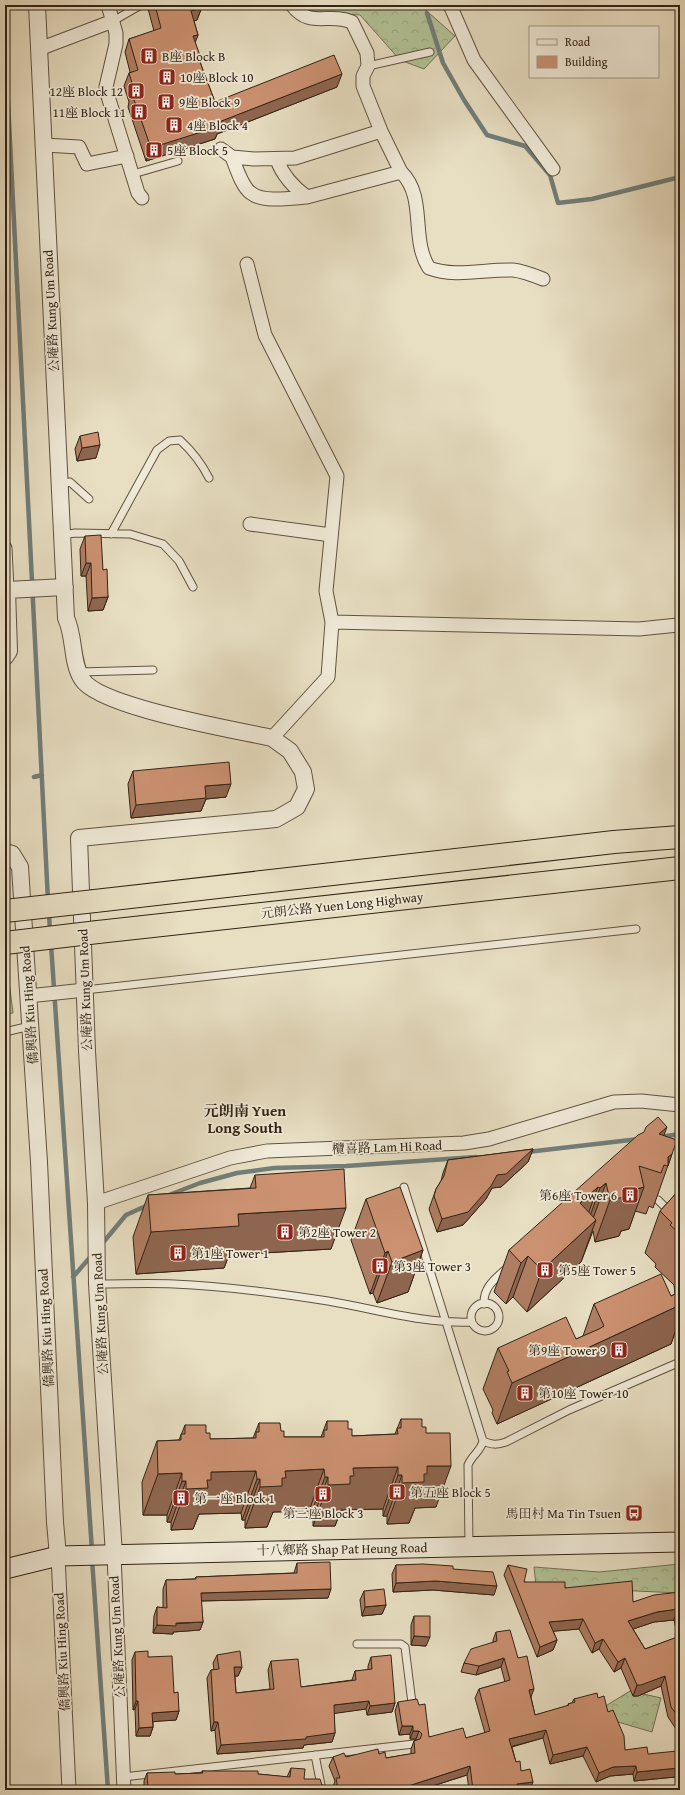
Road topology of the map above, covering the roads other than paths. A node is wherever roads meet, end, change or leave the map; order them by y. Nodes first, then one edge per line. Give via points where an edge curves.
1 (37, 5) edge
2 (108, 5) edge
3 (141, 5) edge
4 (292, 5) edge
5 (450, 5) edge
6 (113, 21) junction
7 (39, 49) junction
8 (430, 52) dead end
9 (368, 66) junction
10 (381, 131) junction
11 (44, 145) junction
12 (221, 149) dead end
13 (127, 156) junction
14 (232, 157) junction
15 (277, 160) junction
16 (178, 161) dead end
17 (553, 169) dead end
18 (401, 172) junction
19 (133, 174) junction
20 (307, 197) junction
21 (142, 198) dead end
22 (247, 264) dead end
23 (543, 279) dead end
24 (209, 478) dead end
25 (59, 484) junction
26 (89, 499) dead end
27 (250, 524) dead end
28 (111, 534) junction
29 (62, 535) junction
30 (331, 535) junction
31 (5, 548) edge
32 (65, 587) junction
33 (193, 587) dead end
34 (7, 590) junction
35 (332, 622) junction
36 (678, 625) dead end
37 (7, 654) edge
38 (153, 670) dead end
39 (78, 672) junction
40 (272, 738) junction
41 (680, 837) edge
42 (5, 852) edge
43 (680, 868) edge
44 (5, 911) edge
45 (636, 929) dead end
46 (5, 943) edge
47 (85, 990) junction
48 (28, 996) junction
49 (30, 1026) junction
50 (5, 1032) edge
51 (680, 1105) edge
52 (404, 1187) dead end
53 (658, 1200) edge
54 (96, 1203) junction
55 (680, 1222) edge
56 (516, 1259) edge
57 (97, 1277) junction
58 (484, 1304) junction
59 (472, 1322) junction
60 (447, 1323) junction
61 (680, 1362) edge
62 (483, 1441) junction
63 (680, 1542) edge
64 (469, 1546) junction
65 (106, 1555) junction
66 (62, 1556) junction
67 (5, 1569) edge
68 (357, 1644) dead end
69 (412, 1703) edge
70 (414, 1744) edge
71 (315, 1755) junction
72 (123, 1783) edge
73 (69, 1790) edge
74 (322, 1790) edge

1 - 7 street, 公庵路 Kung Um Road
2 - 6 street
3 - 6 lane
4 - 9 street via 301,16 314,19 343,18 352,22 364,45
5 - 17 street via 474,60
6 - 7 street
6 - 13 street via 116,44 106,87
7 - 11 street, 公庵路 Kung Um Road
8 - 9 lane
9 - 10 street via 363,86
10 - 15 street via 295,158
10 - 18 street
11 - 13 street via 79,147 87,164
11 - 25 street, 公庵路 Kung Um Road
12 - 14 street
13 - 19 street
14 - 15 street
14 - 20 street via 250,193 264,199
15 - 20 street via 281,170 295,188
16 - 19 lane
18 - 20 street
18 - 23 street via 414,190 422,254 428,268 452,273 514,270
19 - 21 street
22 - 30 street via 265,335 337,476
24 - 28 lane via 201,462 180,440 169,441 157,450
25 - 26 lane via 70,482
25 - 29 street, 公庵路 Kung Um Road
27 - 30 street
28 - 29 lane
28 - 33 lane via 130,534 163,544 179,561
29 - 32 street, 公庵路 Kung Um Road
30 - 35 street via 326,591
31 - 34 street
32 - 34 street
32 - 39 street, 公庵路 Kung Um Road via 66,618 71,628
34 - 37 street
35 - 36 street via 639,629
35 - 40 street via 328,677
38 - 39 lane
39 - 40 street via 82,681 92,689 141,710
40 - 47 street, 公庵路 Kung Um Road via 290,751 303,772 306,789 297,807 276,820 79,838
41 - 44 highway, bridge via 614,842
42 - 48 street, 僑興路 Kiu Hing Road via 12,854 20,867
43 - 46 highway, 元朗公路 Yuen Long Highway, bridge
45 - 47 lane
47 - 48 street
47 - 54 street, 公庵路 Kung Um Road
48 - 49 street, 僑興路 Kiu Hing Road
49 - 50 lane
49 - 66 street, 僑興路 Kiu Hing Road via 39,1162 55,1522
51 - 54 street, 欖喜路 Lam Hi Road via 640,1101 614,1102 489,1139 464,1143 267,1151 230,1158
52 - 60 lane
53 - 55 lane
54 - 57 street, 公庵路 Kung Um Road
56 - 58 lane via 487,1288
57 - 60 lane via 258,1290
57 - 65 street, 公庵路 Kung Um Road
58 - 59 lane via 473,1310
58 - 59 lane via 496,1309 499,1318 495,1326 482,1331
59 - 60 lane
60 - 62 lane
61 - 62 lane via 569,1410 506,1442 498,1445
62 - 64 lane via 482,1447 468,1465
63 - 64 main road, 十八鄉路 Shap Pat Heung Road
64 - 65 main road, 十八鄉路 Shap Pat Heung Road
65 - 66 main road, 十八鄉路 Shap Pat Heung Road
65 - 72 street, 公庵路 Kung Um Road
66 - 67 main road, 十八鄉路 Shap Pat Heung Road
66 - 73 street, 僑興路 Kiu Hing Road
68 - 69 lane via 401,1644 405,1647
70 - 71 lane
71 - 72 lane
71 - 74 lane

